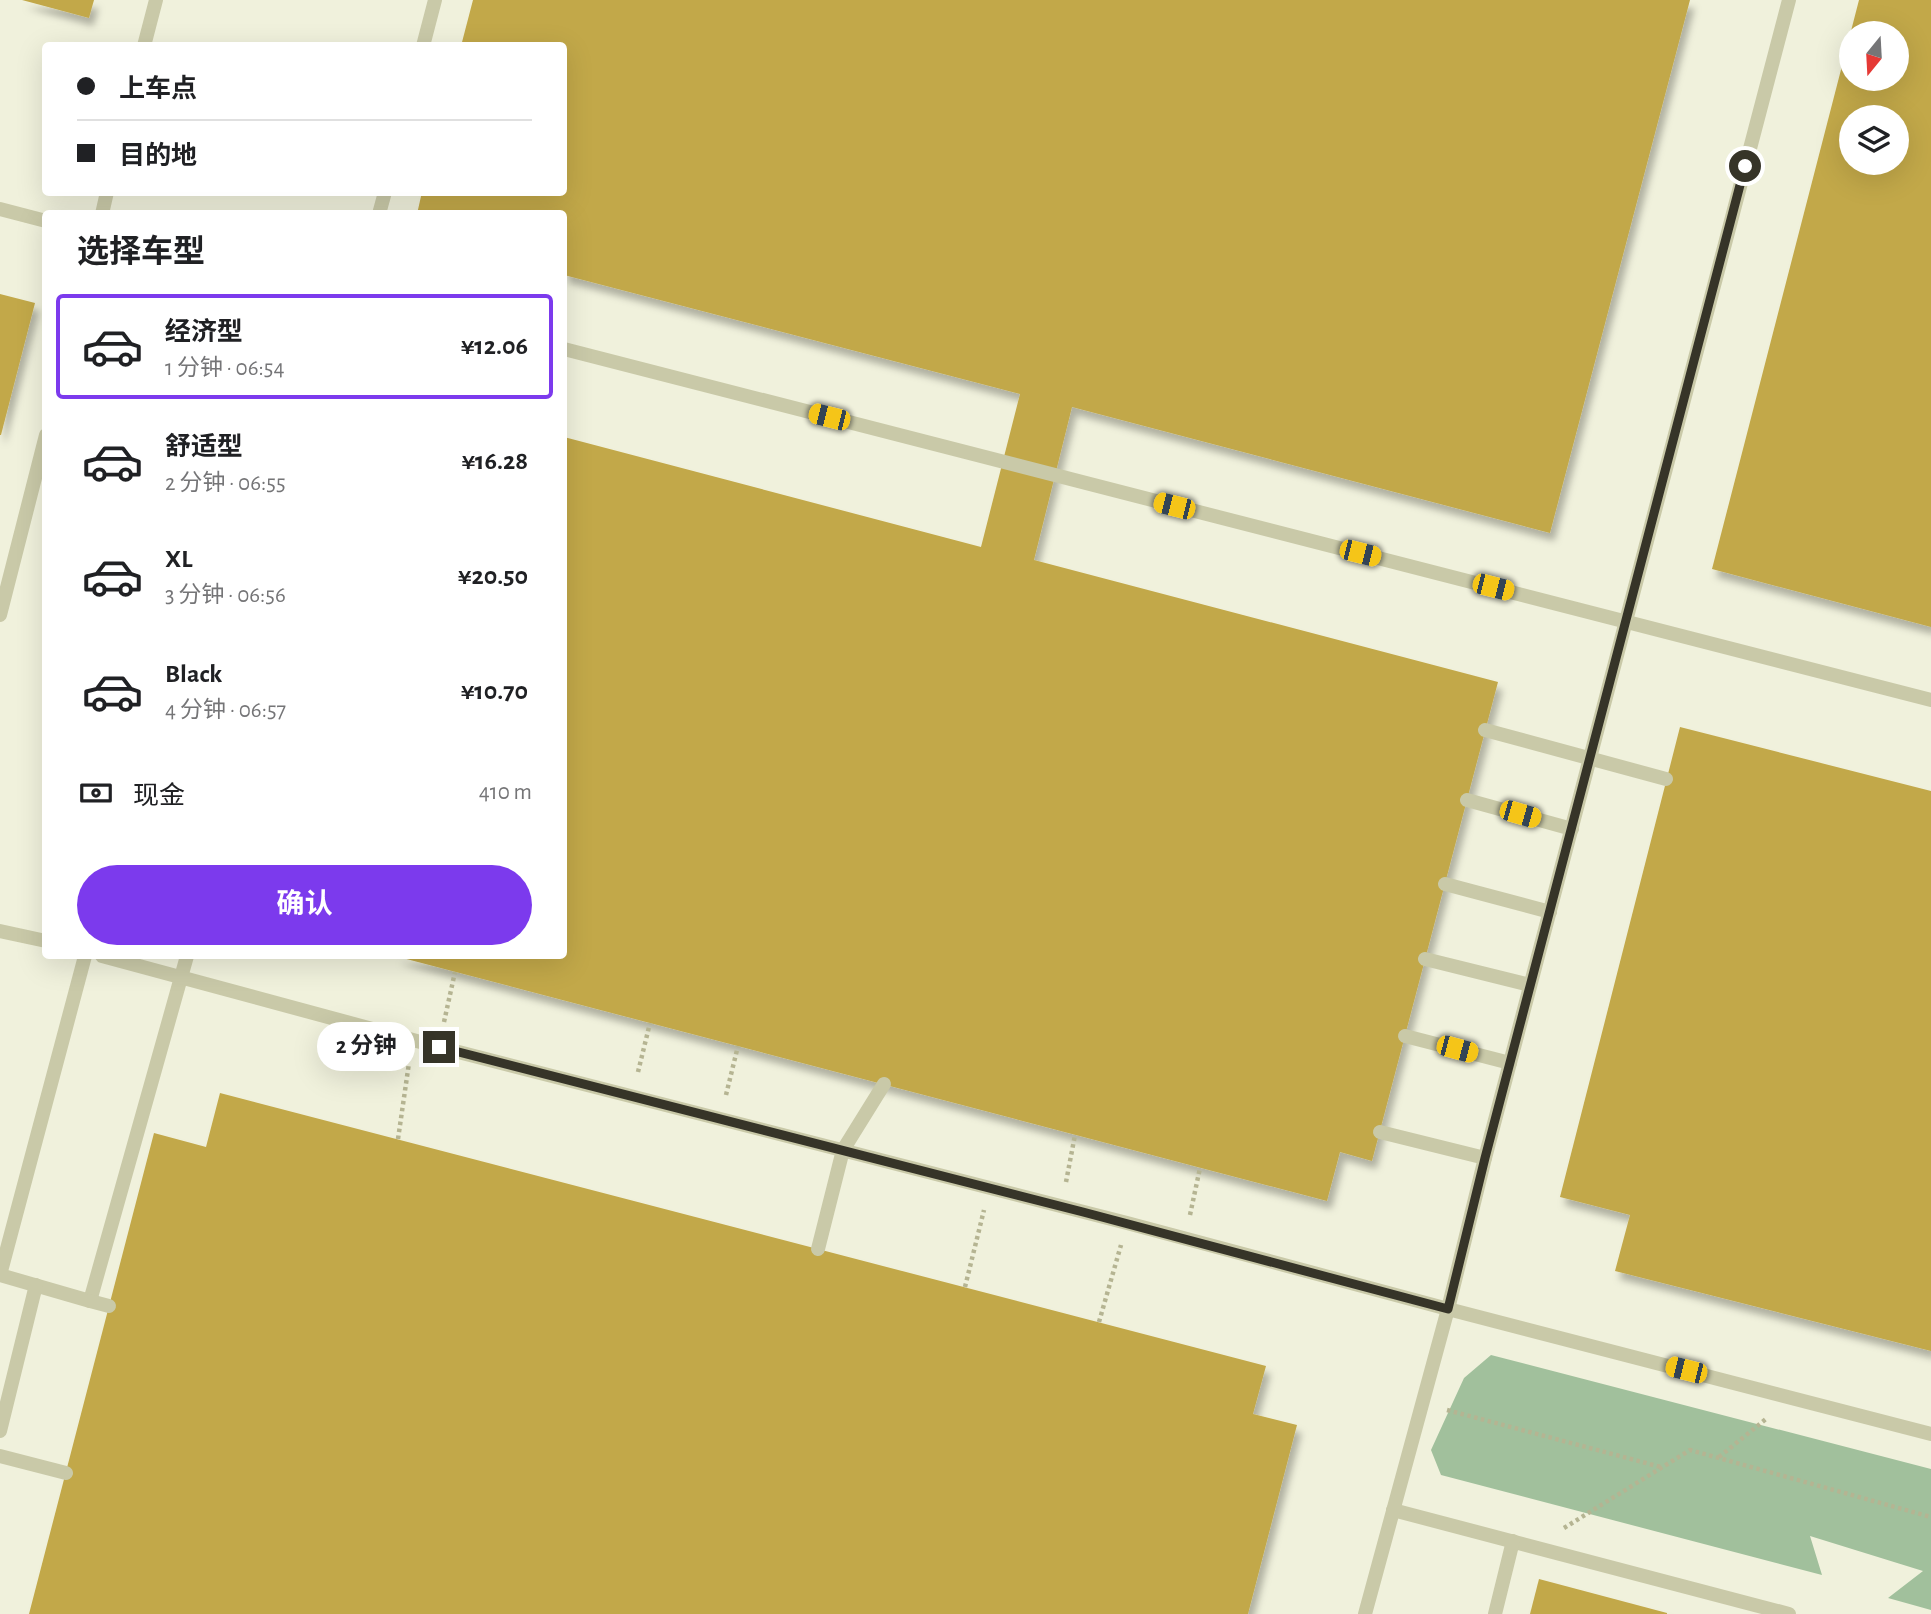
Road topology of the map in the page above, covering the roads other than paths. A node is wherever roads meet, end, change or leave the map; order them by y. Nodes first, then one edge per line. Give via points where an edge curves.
1 (156, 0) edge
2 (435, 0) edge
3 (1790, 0) edge
4 (145, 42) edge
5 (424, 42) edge
6 (0, 209) edge
7 (42, 220) edge
8 (567, 350) edge
9 (42, 451) edge
10 (0, 615) edge
11 (1626, 621) junction
12 (1931, 700) edge
13 (1485, 730) dead end
14 (1590, 758) junction
15 (1666, 779) dead end
16 (1467, 800) dead end
17 (1572, 829) junction
18 (1445, 884) dead end
19 (1550, 912) junction
20 (0, 930) edge
21 (42, 940) edge
22 (84, 959) edge
23 (113, 959) edge
24 (186, 959) edge
25 (1425, 959) dead end
26 (181, 978) junction
27 (1530, 985) junction
28 (1405, 1036) dead end
29 (1510, 1063) junction
30 (884, 1084) dead end
31 (1380, 1132) dead end
32 (843, 1150) junction
33 (1485, 1158) junction
34 (818, 1249) dead end
35 (0, 1275) edge
36 (36, 1285) junction
37 (90, 1301) junction
38 (109, 1306) dead end
39 (1448, 1309) junction
40 (0, 1431) edge
41 (1931, 1434) edge
42 (0, 1456) edge
43 (66, 1473) dead end
44 (1393, 1510) junction
45 (1513, 1541) junction
46 (1365, 1614) edge
47 (1495, 1614) edge
48 (1788, 1614) edge

1 - 4 lane
2 - 5 lane
3 - 11 lane
6 - 7 lane
8 - 11 lane
9 - 10 lane
11 - 12 lane
11 - 14 lane
13 - 14 lane
14 - 15 lane
14 - 17 lane
16 - 17 lane
17 - 19 lane
18 - 19 lane
19 - 27 lane
20 - 21 lane
22 - 35 lane
23 - 26 lane
24 - 26 lane
25 - 27 lane
26 - 32 lane
26 - 37 lane
27 - 29 lane
28 - 29 lane
29 - 33 lane
30 - 32 lane
31 - 33 lane
32 - 34 lane
32 - 39 lane
33 - 39 lane
35 - 36 lane
36 - 37 lane
36 - 40 lane
37 - 38 lane
39 - 41 lane
39 - 44 lane
42 - 43 lane
44 - 45 lane
44 - 46 lane
45 - 47 lane
45 - 48 lane

